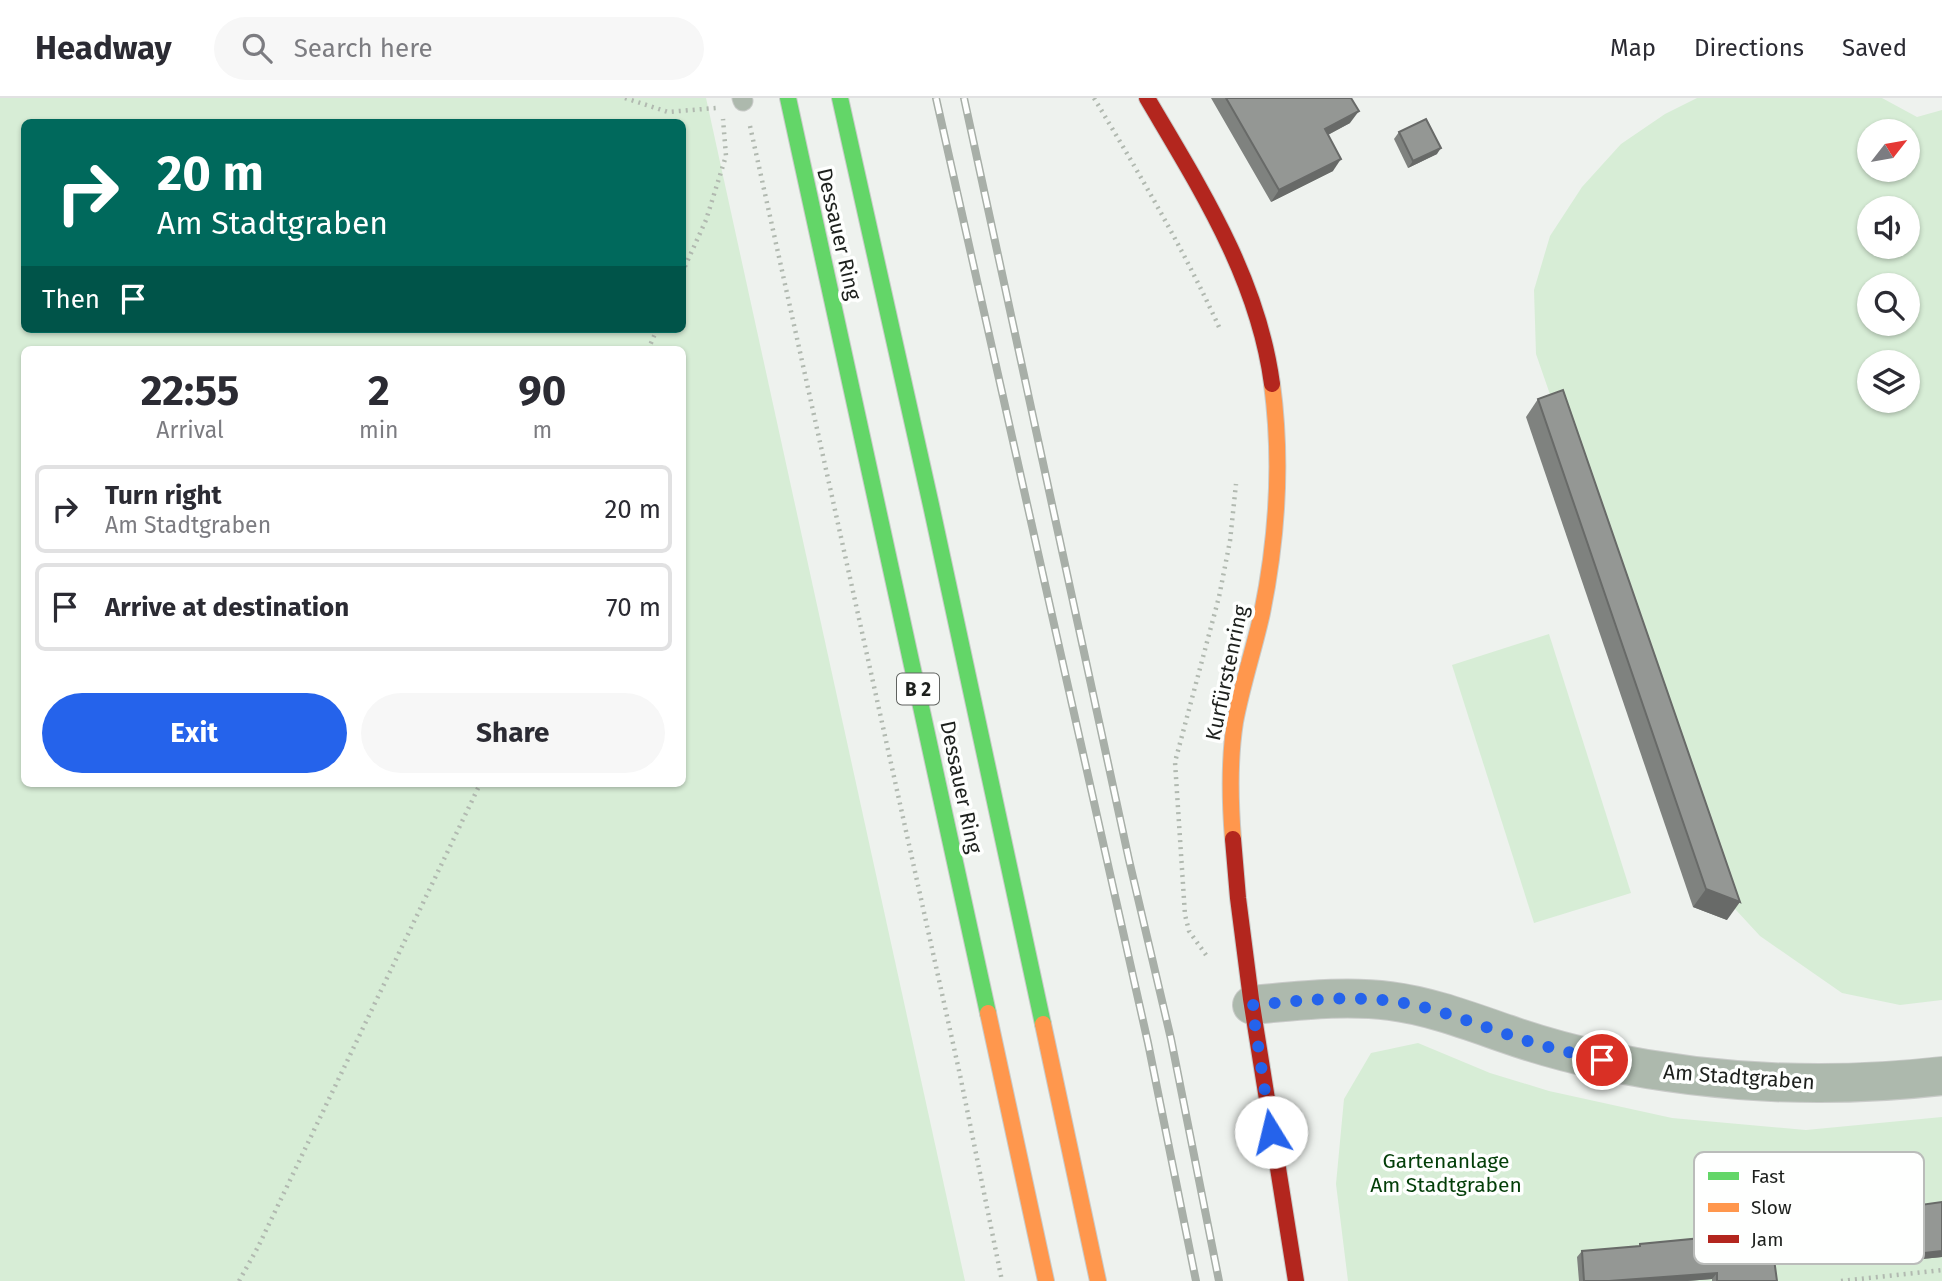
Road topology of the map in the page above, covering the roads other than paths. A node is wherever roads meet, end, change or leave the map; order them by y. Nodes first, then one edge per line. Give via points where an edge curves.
1 (788, 98) edge
2 (840, 98) edge
3 (1147, 98) edge
4 (1252, 1005) junction
5 (1942, 1076) edge
6 (1046, 1281) edge
7 (1098, 1281) edge
8 (1296, 1281) edge

1 - 6 main road, Dessauer Ring / B 2
2 - 7 main road, Dessauer Ring / B 2
3 - 4 main road, Kurfürstenring via 1208,203 1251,294 1273,388 1276,485 1271,550 1231,753 1231,835
4 - 5 street, Am Stadtgraben via 1322,999 1390,1001 1589,1058 1695,1076 1856,1083
4 - 8 main road, Kurfürstenring

